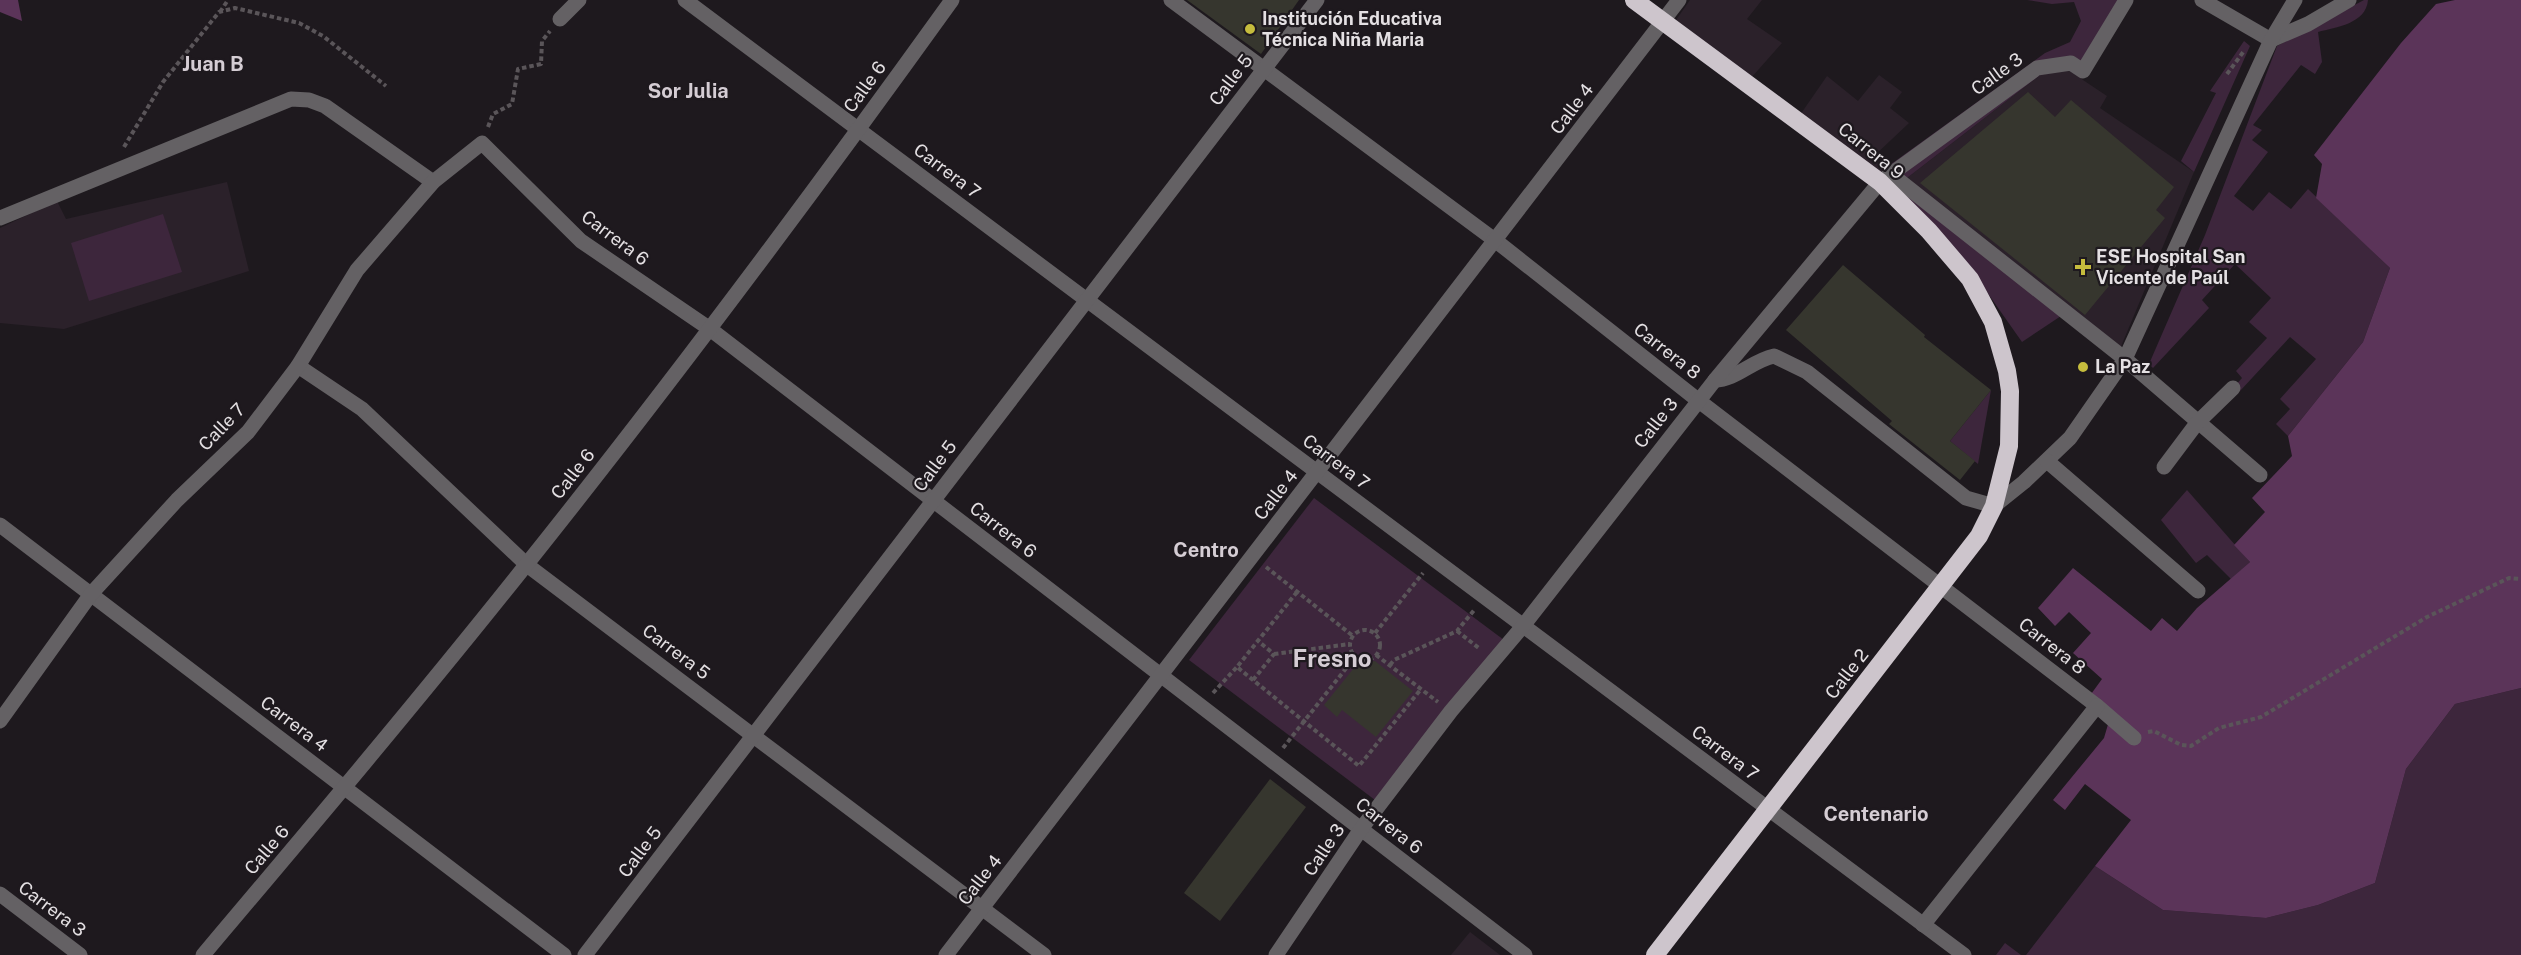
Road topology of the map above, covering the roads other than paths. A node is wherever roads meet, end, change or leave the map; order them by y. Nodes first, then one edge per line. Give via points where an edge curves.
1 (579, 0) edge
2 (685, 0) edge
3 (952, 0) edge
4 (1171, 0) edge
5 (1317, 0) edge
6 (1634, 0) edge
7 (1679, 0) edge
8 (2126, 0) edge
9 (2295, 0) edge
10 (2349, 0) edge
11 (2206, 1) edge
12 (560, 19) road end
13 (1663, 22) junction
14 (2271, 40) junction
15 (1263, 70) junction
16 (859, 130) junction
17 (482, 143) joint
18 (1886, 179) junction
19 (433, 182) junction
20 (0, 218) edge
21 (1496, 241) junction
22 (1087, 300) junction
23 (710, 330) junction
24 (2125, 359) junction
25 (298, 366) junction
26 (1715, 380) junction
27 (2233, 388) dead end
28 (2010, 391) joint
29 (1698, 401) junction
30 (2197, 423) junction
31 (2048, 461) junction
32 (2164, 467) dead end
33 (1317, 473) junction
34 (2260, 475) dead end
35 (933, 501) junction
36 (1994, 506) junction
37 (0, 525) edge
38 (527, 565) junction
39 (1942, 586) junction
40 (2198, 591) dead end
41 (91, 594) junction
42 (1523, 626) junction
43 (1161, 676) junction
44 (2097, 706) junction
45 (0, 721) edge
46 (754, 735) junction
47 (2134, 738) road end
48 (345, 788) junction
49 (1768, 810) junction
50 (1361, 829) junction
51 (0, 894) edge
52 (982, 908) junction
53 (1923, 925) junction
54 (80, 955) edge
55 (203, 955) edge
56 (564, 955) edge
57 (585, 955) edge
58 (946, 955) edge
59 (1044, 955) edge
60 (1276, 955) edge
61 (1525, 955) edge
62 (1655, 955) edge
63 (1964, 955) edge

1 - 12 street
2 - 16 street, Carrera 7
3 - 16 street, Calle 6
4 - 15 street, Carrera 8
5 - 15 street, Calle 5
6 - 13 highway, Carrera 9
7 - 13 street, Calle 4
8 - 18 street, Calle 3 via 2083,71 2071,63 2037,68
9 - 14 street
10 - 14 street
11 - 14 street
13 - 18 highway, Carrera 9
13 - 21 street, Calle 4
14 - 24 street
15 - 21 street, Carrera 8
15 - 22 street, Calle 5
16 - 22 street, Carrera 7
16 - 23 street, Calle 6
17 - 19 street, Calle 7
17 - 23 street, Carrera 6 via 581,241
18 - 24 street
18 - 26 street, Calle 3
18 - 28 highway, Carrera 9 via 1970,279 1993,322
19 - 20 street via 326,106 291,99
19 - 25 street, Calle 7 via 357,270
21 - 29 street, Carrera 8
21 - 33 street, Calle 4
22 - 33 street, Carrera 7
22 - 35 street, Calle 5
23 - 35 street, Carrera 6
23 - 38 street, Calle 6
24 - 30 street
24 - 31 street via 2070,438
25 - 38 street, Carrera 5 via 362,409
25 - 41 street, Calle 7 via 248,432 177,500
26 - 29 street, Calle 3
26 - 36 street via 1728,380 1760,359 1774,356 1807,372 1966,498
27 - 30 street
28 - 36 highway, Calle 2 via 2009,446
29 - 39 street, Carrera 8
29 - 42 street, Calle 3
30 - 32 street
30 - 34 street
31 - 36 street
31 - 40 street
33 - 42 street, Carrera 7
33 - 43 street, Calle 4
35 - 43 street, Carrera 6
35 - 46 street, Calle 5
36 - 39 highway, Calle 2 via 1979,537
37 - 41 street, Carrera 4
38 - 46 street, Carrera 5
38 - 48 street, Calle 6
39 - 44 street, Carrera 8
39 - 49 highway, Calle 2
41 - 45 street, Calle 7
41 - 48 street, Carrera 4
42 - 49 street, Carrera 7
42 - 50 street, Calle 3 via 1451,711
43 - 50 street, Carrera 6
43 - 52 street, Calle 4
44 - 47 street, Carrera 8
44 - 53 street
46 - 52 street, Carrera 5
46 - 57 street, Calle 5
48 - 55 street, Calle 6
48 - 56 street, Carrera 4
49 - 53 street, Carrera 7
49 - 62 highway, Calle 2
50 - 60 street, Calle 3
50 - 61 street, Carrera 6
51 - 54 street, Carrera 3
52 - 58 street, Calle 4
52 - 59 street, Carrera 5
53 - 63 street, Carrera 7

